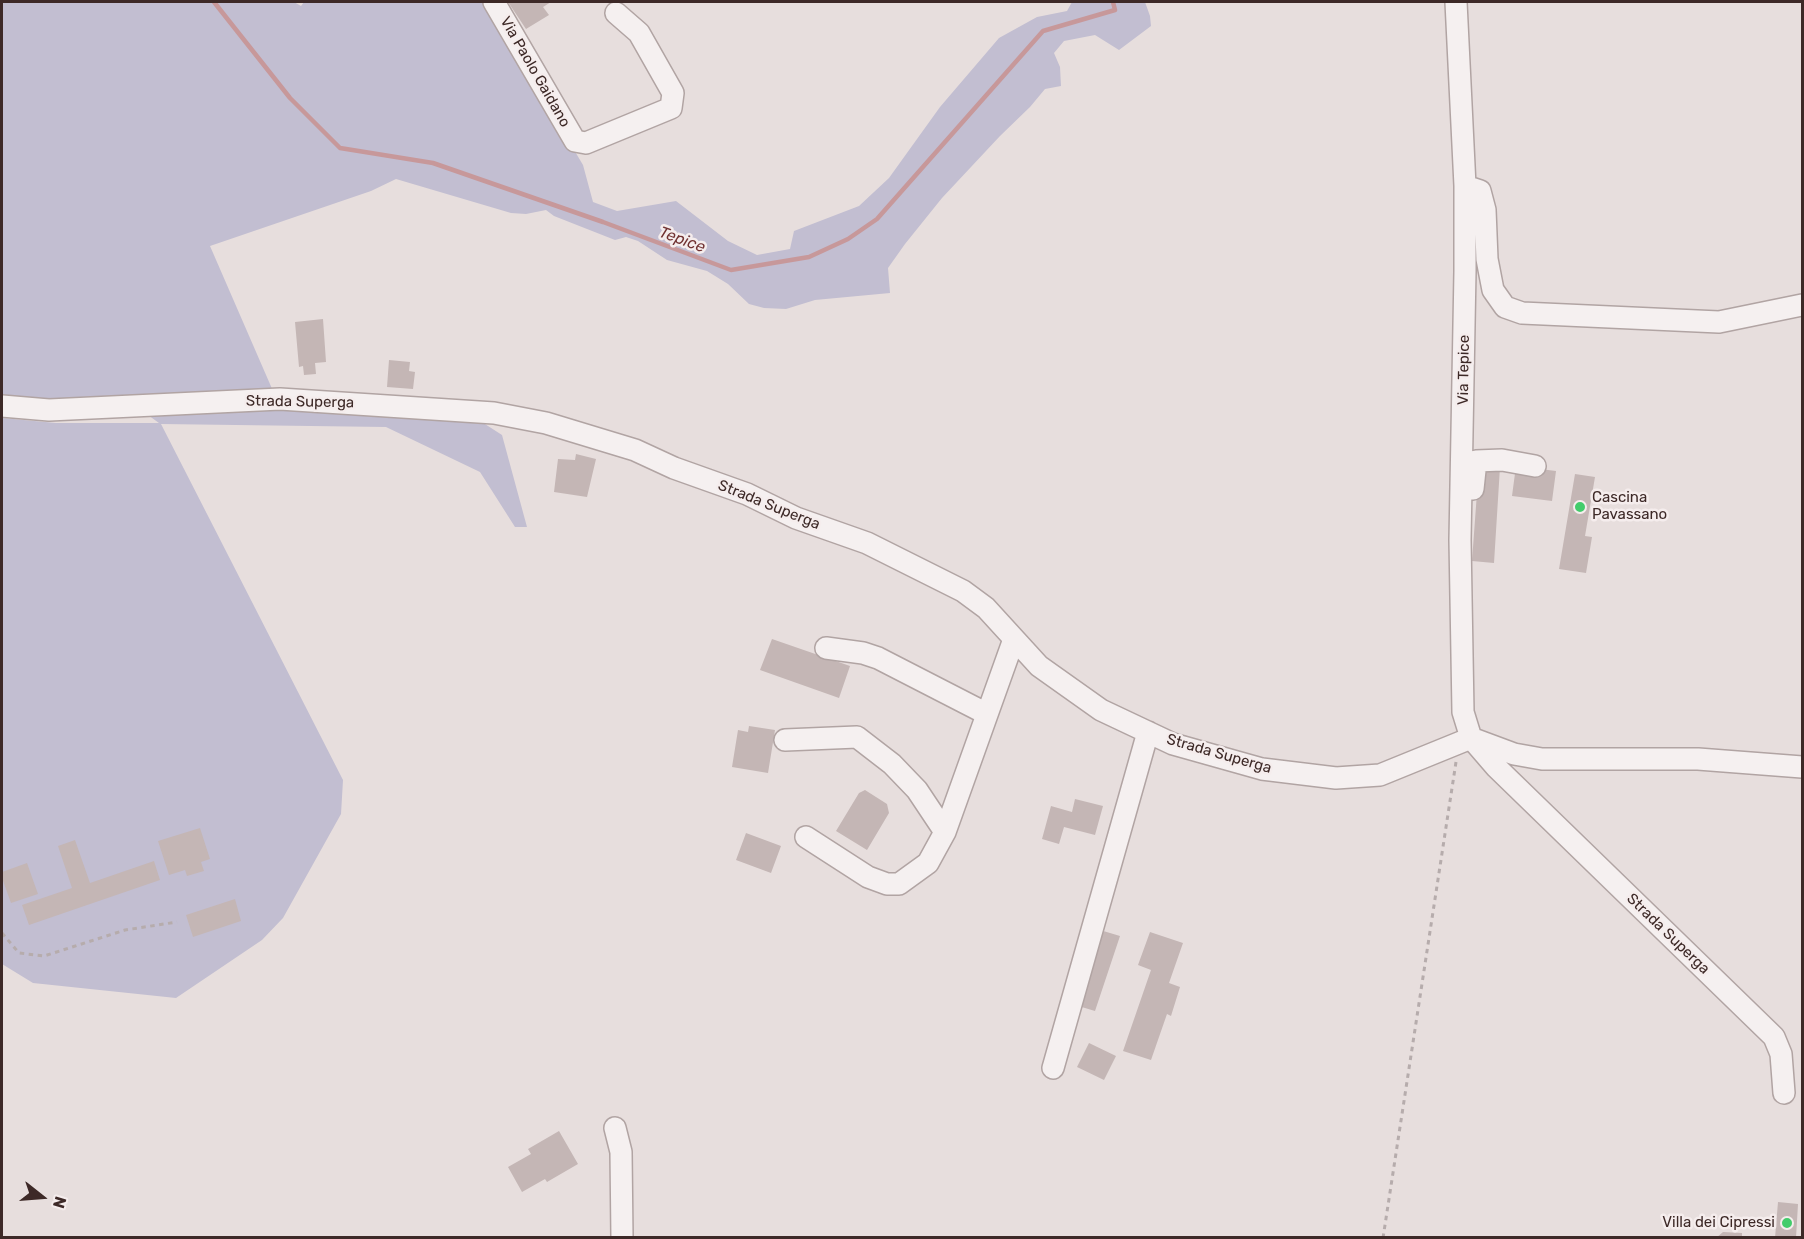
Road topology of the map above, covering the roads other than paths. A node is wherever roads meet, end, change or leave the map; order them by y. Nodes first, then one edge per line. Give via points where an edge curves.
1 (494, 2) edge
2 (1456, 2) edge
3 (616, 12) dead end
4 (1464, 186) junction
5 (1803, 305) edge
6 (2, 406) edge
7 (1534, 466) dead end
8 (1461, 503) junction
9 (1014, 639) junction
10 (826, 648) dead end
11 (987, 714) junction
12 (1148, 732) junction
13 (785, 740) dead end
14 (1465, 740) junction
15 (1803, 766) edge
16 (945, 832) junction
17 (806, 837) dead end
18 (1053, 1068) dead end
19 (1784, 1093) dead end
20 (615, 1128) dead end
21 (622, 1238) edge

1 - 3 street, Via Paolo Gaidano via 575,141 586,143 671,108 673,93 639,33
2 - 4 street, Via Tepice
4 - 5 street via 1480,191 1493,290 1505,307 1522,313 1719,322
4 - 8 street, Via Tepice
6 - 9 street, Strada Superga via 49,410 280,399 494,413 546,423 635,450 747,494 796,518 867,543 963,591 986,608
7 - 8 street via 1502,460 1476,461 1471,501
8 - 14 street, Via Tepice
9 - 11 street
9 - 12 street, Strada Superga via 1039,666 1101,710
10 - 11 street via 878,658
11 - 16 street
12 - 14 street, Strada Superga via 1173,744 1262,769 1336,778 1380,775
12 - 18 street
13 - 16 street via 858,736 917,790
14 - 15 street via 1542,759 1698,759
14 - 19 street, Strada Superga via 1774,1037 1781,1054
16 - 17 street via 928,863 899,884 868,877
20 - 21 street via 621,1152

